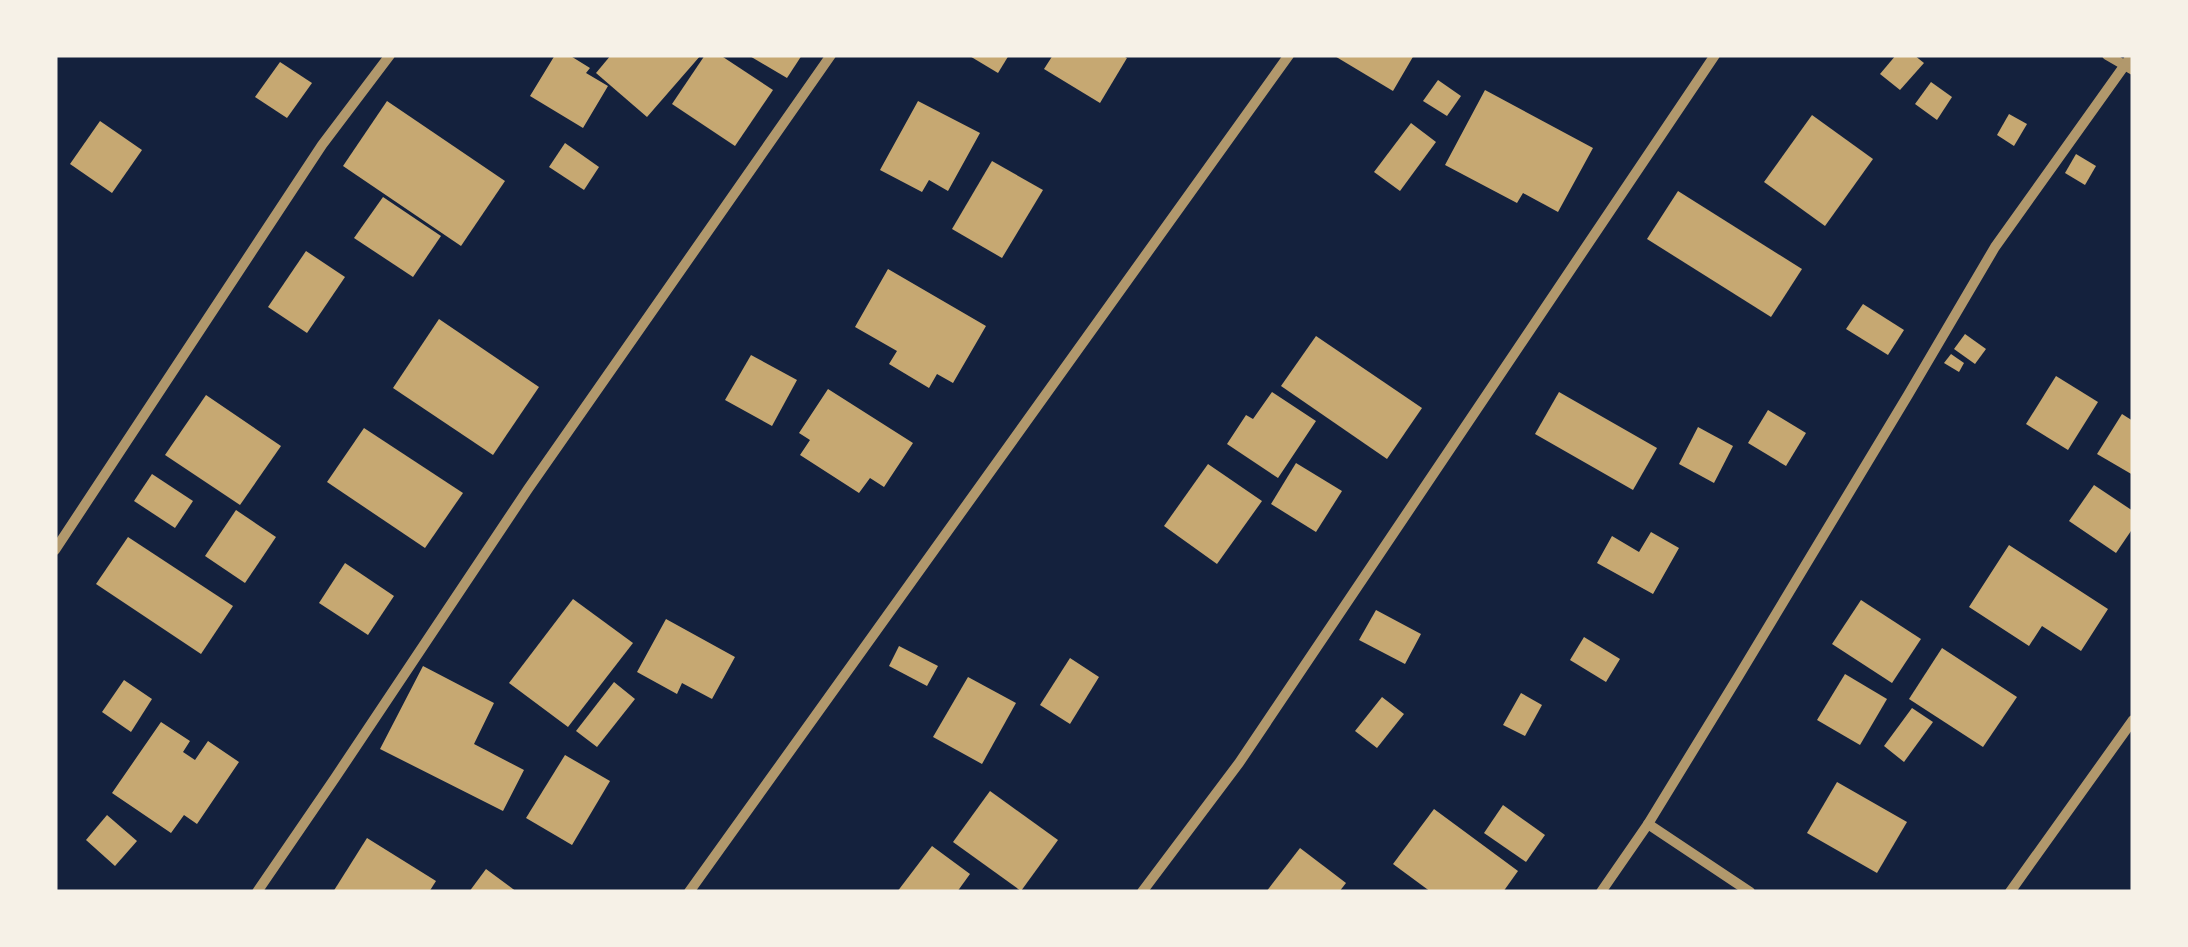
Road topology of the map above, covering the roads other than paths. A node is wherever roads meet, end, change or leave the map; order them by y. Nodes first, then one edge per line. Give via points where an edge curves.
1 (390, 55) edge
2 (831, 55) edge
3 (1289, 55) edge
4 (1715, 55) edge
5 (2107, 55) edge
6 (2132, 55) edge
7 (2128, 68) edge
8 (55, 550) edge
9 (2133, 720) edge
10 (1648, 824) junction
11 (257, 892) edge
12 (689, 892) edge
13 (1142, 892) edge
14 (1601, 892) edge
15 (1750, 892) edge
16 (2010, 892) edge

1 - 8 street via 322,145
2 - 11 street
3 - 12 street
4 - 13 street via 1239,763
5 - 7 street
6 - 7 street
7 - 10 street via 1995,247
9 - 16 street
10 - 14 street
10 - 15 street

